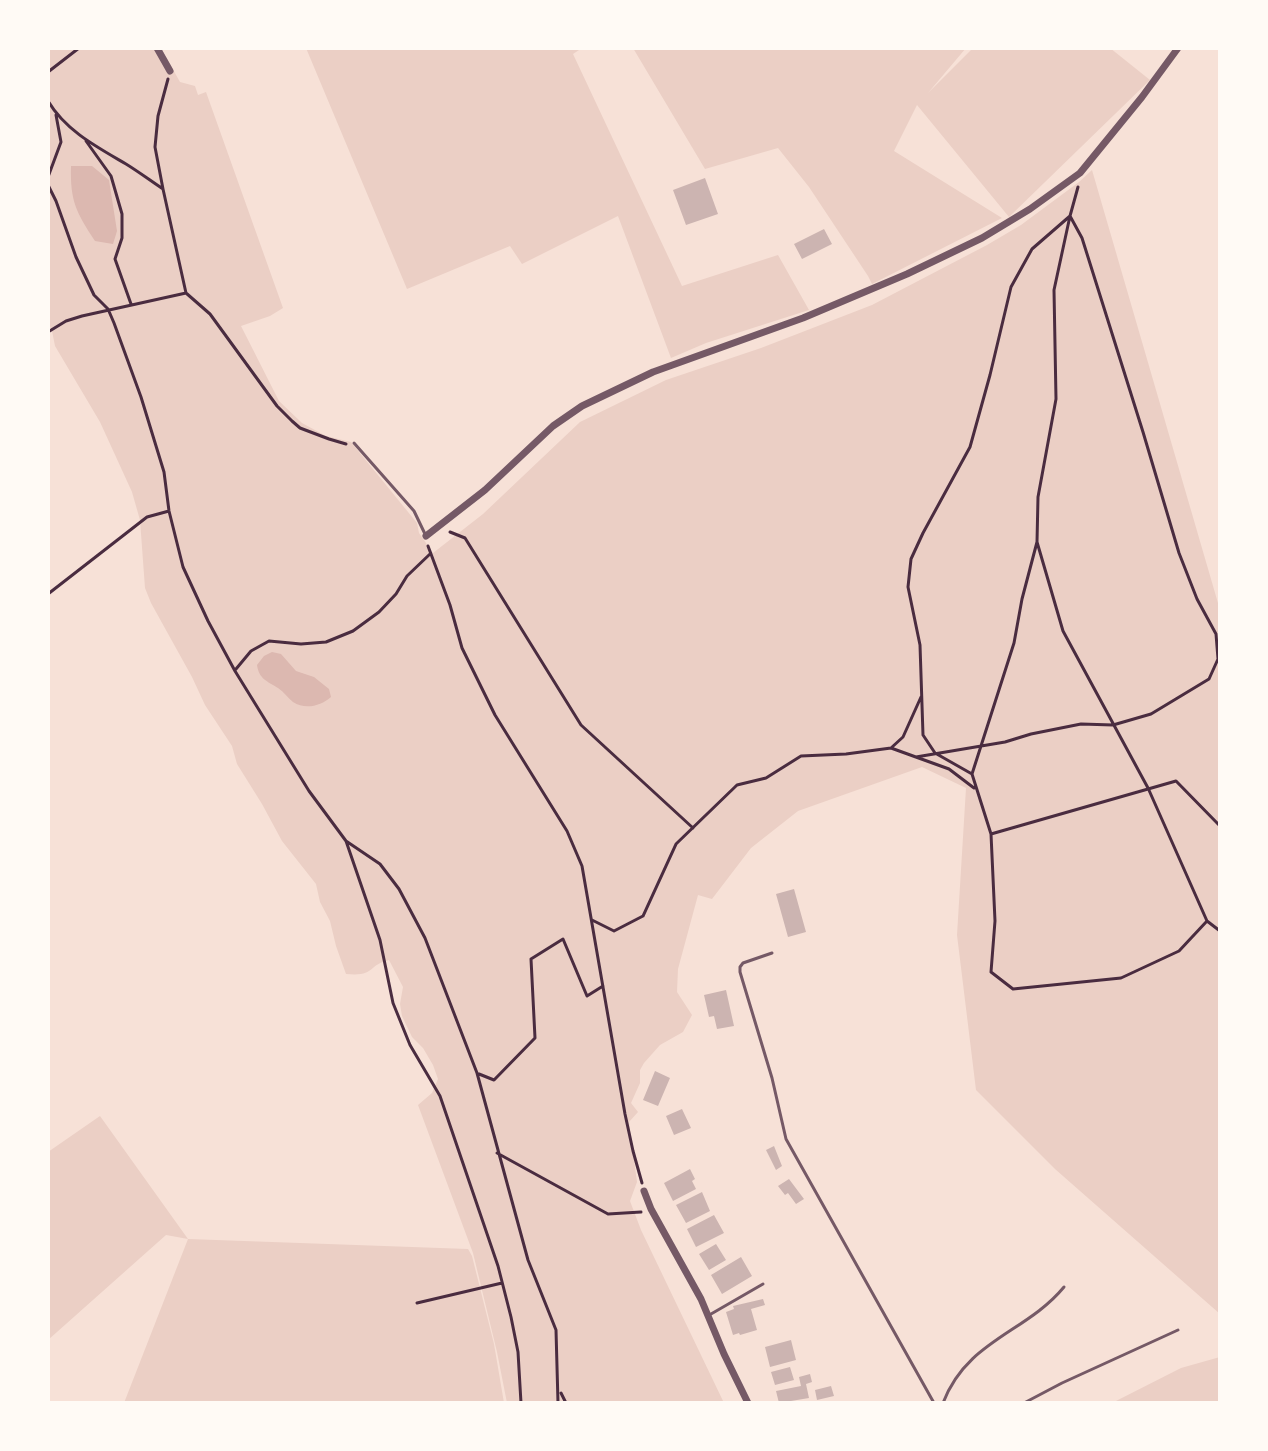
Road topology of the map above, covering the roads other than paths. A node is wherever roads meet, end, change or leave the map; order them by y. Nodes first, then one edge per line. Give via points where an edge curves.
1 (157, 48) edge
2 (1178, 48) edge
3 (170, 71) road end
4 (354, 443) road end
5 (426, 536) joint
6 (772, 953) dead end
7 (644, 1191) road end
8 (763, 1284) dead end
9 (1064, 1287) dead end
10 (708, 1316) junction
11 (1178, 1330) dead end
12 (748, 1403) edge
13 (934, 1403) edge
14 (943, 1403) edge
15 (1024, 1403) edge

1 - 3 street
2 - 5 street via 1080,173 1030,209 907,274 653,372 582,406
4 - 5 lane via 414,511
6 - 13 lane via 743,963 740,972 786,1139
7 - 10 street
8 - 10 lane
9 - 14 lane via 980,1350 959,1371
10 - 12 street
11 - 15 lane

